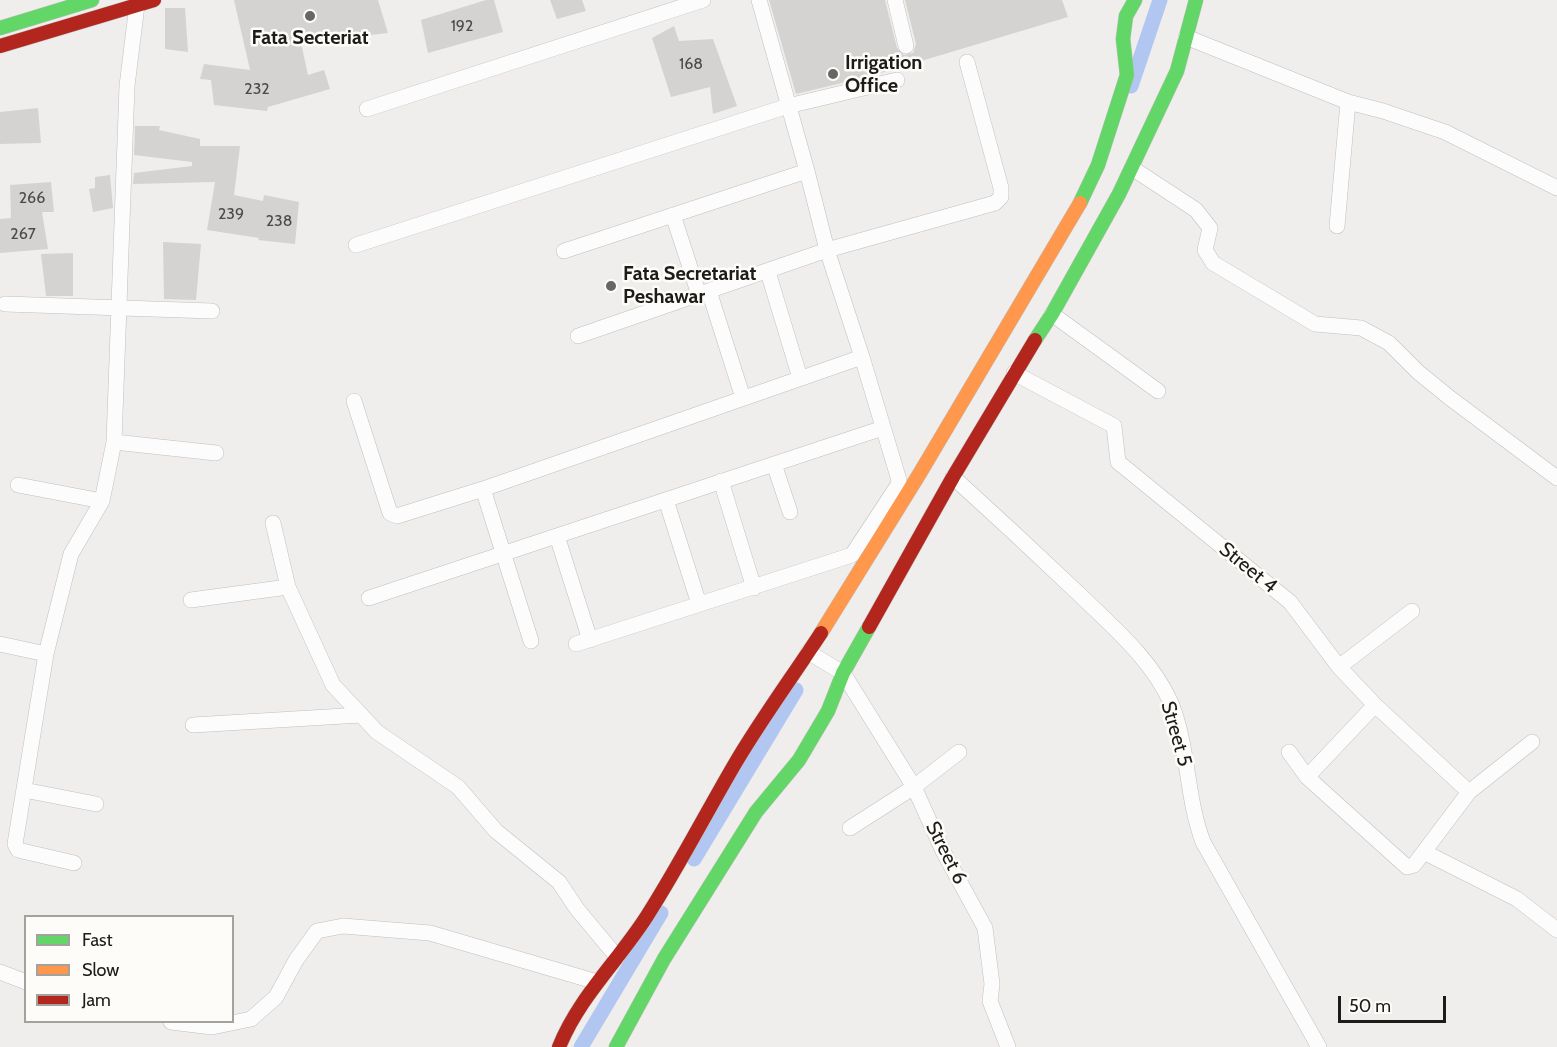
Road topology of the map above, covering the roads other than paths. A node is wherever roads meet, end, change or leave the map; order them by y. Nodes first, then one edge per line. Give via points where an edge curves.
1 (154, 0) edge
2 (704, 0) edge
3 (759, 0) edge
4 (896, 0) edge
5 (1135, 0) edge
6 (1196, 0) edge
7 (82, 1) edge
8 (137, 5) junction
9 (33, 18) junction
10 (0, 28) edge
11 (39, 35) junction
12 (1186, 38) junction
13 (0, 46) edge
14 (906, 46) dead end
15 (967, 62) dead end
16 (897, 80) dead end
17 (1348, 102) junction
18 (788, 106) junction
19 (367, 109) dead end
20 (1132, 168) junction
21 (807, 171) junction
22 (1557, 188) edge
23 (673, 215) junction
24 (1337, 225) dead end
25 (356, 245) dead end
26 (827, 250) junction
27 (564, 251) dead end
28 (768, 272) junction
29 (704, 293) junction
30 (5, 304) dead end
31 (120, 308) junction
32 (212, 310) dead end
33 (1053, 314) junction
34 (578, 336) dead end
35 (862, 357) junction
36 (1014, 373) junction
37 (800, 378) junction
38 (1158, 391) dead end
39 (743, 398) junction
40 (354, 401) dead end
41 (883, 428) junction
42 (114, 442) junction
43 (216, 453) dead end
44 (774, 464) junction
45 (952, 477) junction
46 (1557, 478) edge
47 (721, 481) junction
48 (18, 485) dead end
49 (483, 489) junction
50 (666, 500) junction
51 (102, 501) junction
52 (790, 512) dead end
53 (273, 523) dead end
54 (557, 536) junction
55 (504, 553) junction
56 (288, 586) junction
57 (754, 588) junction
58 (369, 598) dead end
59 (191, 600) dead end
60 (699, 604) junction
61 (1412, 611) dead end
62 (531, 641) dead end
63 (0, 644) edge
64 (809, 653) junction
65 (46, 654) junction
66 (1339, 667) junction
67 (843, 673) junction
68 (1375, 705) junction
69 (361, 715) junction
70 (193, 725) dead end
71 (1532, 742) dead end
72 (959, 752) dead end
73 (1289, 752) dead end
74 (1307, 777) junction
75 (914, 788) junction
76 (24, 790) junction
77 (1470, 792) junction
78 (96, 804) dead end
79 (850, 828) dead end
80 (1425, 852) junction
81 (74, 863) dead end
82 (1557, 930) edge
83 (617, 957) junction
84 (0, 972) edge
85 (24, 981) edge
86 (597, 982) junction
87 (234, 1022) edge
88 (179, 1023) edge
89 (232, 1023) edge
90 (1313, 1045) edge
91 (559, 1047) edge
92 (616, 1047) edge
93 (1008, 1047) edge

1 - 8 street
2 - 19 street
3 - 18 street
4 - 14 street
5 - 64 street via 1126,16 1123,39 1127,75 1098,165 1080,202
6 - 12 street
7 - 9 street
8 - 11 street
8 - 31 street via 127,86
9 - 10 street
9 - 11 street
11 - 13 street
12 - 17 street
12 - 20 street via 1177,71
15 - 26 street via 1001,197 995,203
16 - 18 street
17 - 22 street via 1445,132
17 - 24 street
18 - 21 street
18 - 25 street
20 - 33 street
20 - 46 street via 1196,210 1210,228 1205,250 1213,263 1315,324 1361,328 1389,343 1450,398
21 - 23 street
21 - 26 street
23 - 27 street
23 - 29 street
26 - 28 street
26 - 35 street
28 - 29 street
28 - 37 street
29 - 34 street
29 - 39 street
30 - 31 street
31 - 32 street
31 - 42 street
33 - 36 street
33 - 38 street
35 - 37 street
35 - 41 street
36 - 45 street
36 - 66 street, Street 4 via 1114,426 1118,462 1290,602
37 - 39 street
39 - 49 street
40 - 49 street via 390,513 397,516
41 - 44 street
41 - 57 street via 898,485 852,555
42 - 43 street
42 - 51 street
44 - 47 street
44 - 52 street
45 - 67 street
45 - 90 street, Street 5 via 1118,632 1153,672 1171,703 1183,743 1203,842
47 - 50 street
47 - 57 street
48 - 51 street
49 - 55 street
50 - 54 street
50 - 60 street
51 - 65 street via 71,554
53 - 56 street
54 - 55 street
54 - 60 street via 583,642
55 - 58 street
55 - 62 street
56 - 59 street
56 - 69 street via 333,686
57 - 60 street
61 - 66 street
63 - 65 street
64 - 67 street
64 - 83 street via 737,760 637,941
65 - 76 street
66 - 68 street, Street 4
67 - 75 street, Street 6
67 - 92 street via 828,711 799,760 756,812 660,956
68 - 74 street
68 - 77 street, Street 4
69 - 70 street
69 - 83 street via 376,732 458,787 496,831 559,882
71 - 77 street
72 - 75 street
73 - 74 street
74 - 80 street via 1401,864 1414,865
75 - 79 street
75 - 93 street, Street 6 via 985,928 992,984 990,1001
76 - 78 street
76 - 81 street via 15,844 18,850
77 - 80 street
80 - 82 street via 1517,899
83 - 86 street
84 - 85 street
86 - 87 street via 430,933 343,926 317,931 276,997 251,1019
86 - 91 street via 568,1025
88 - 89 street via 212,1027

